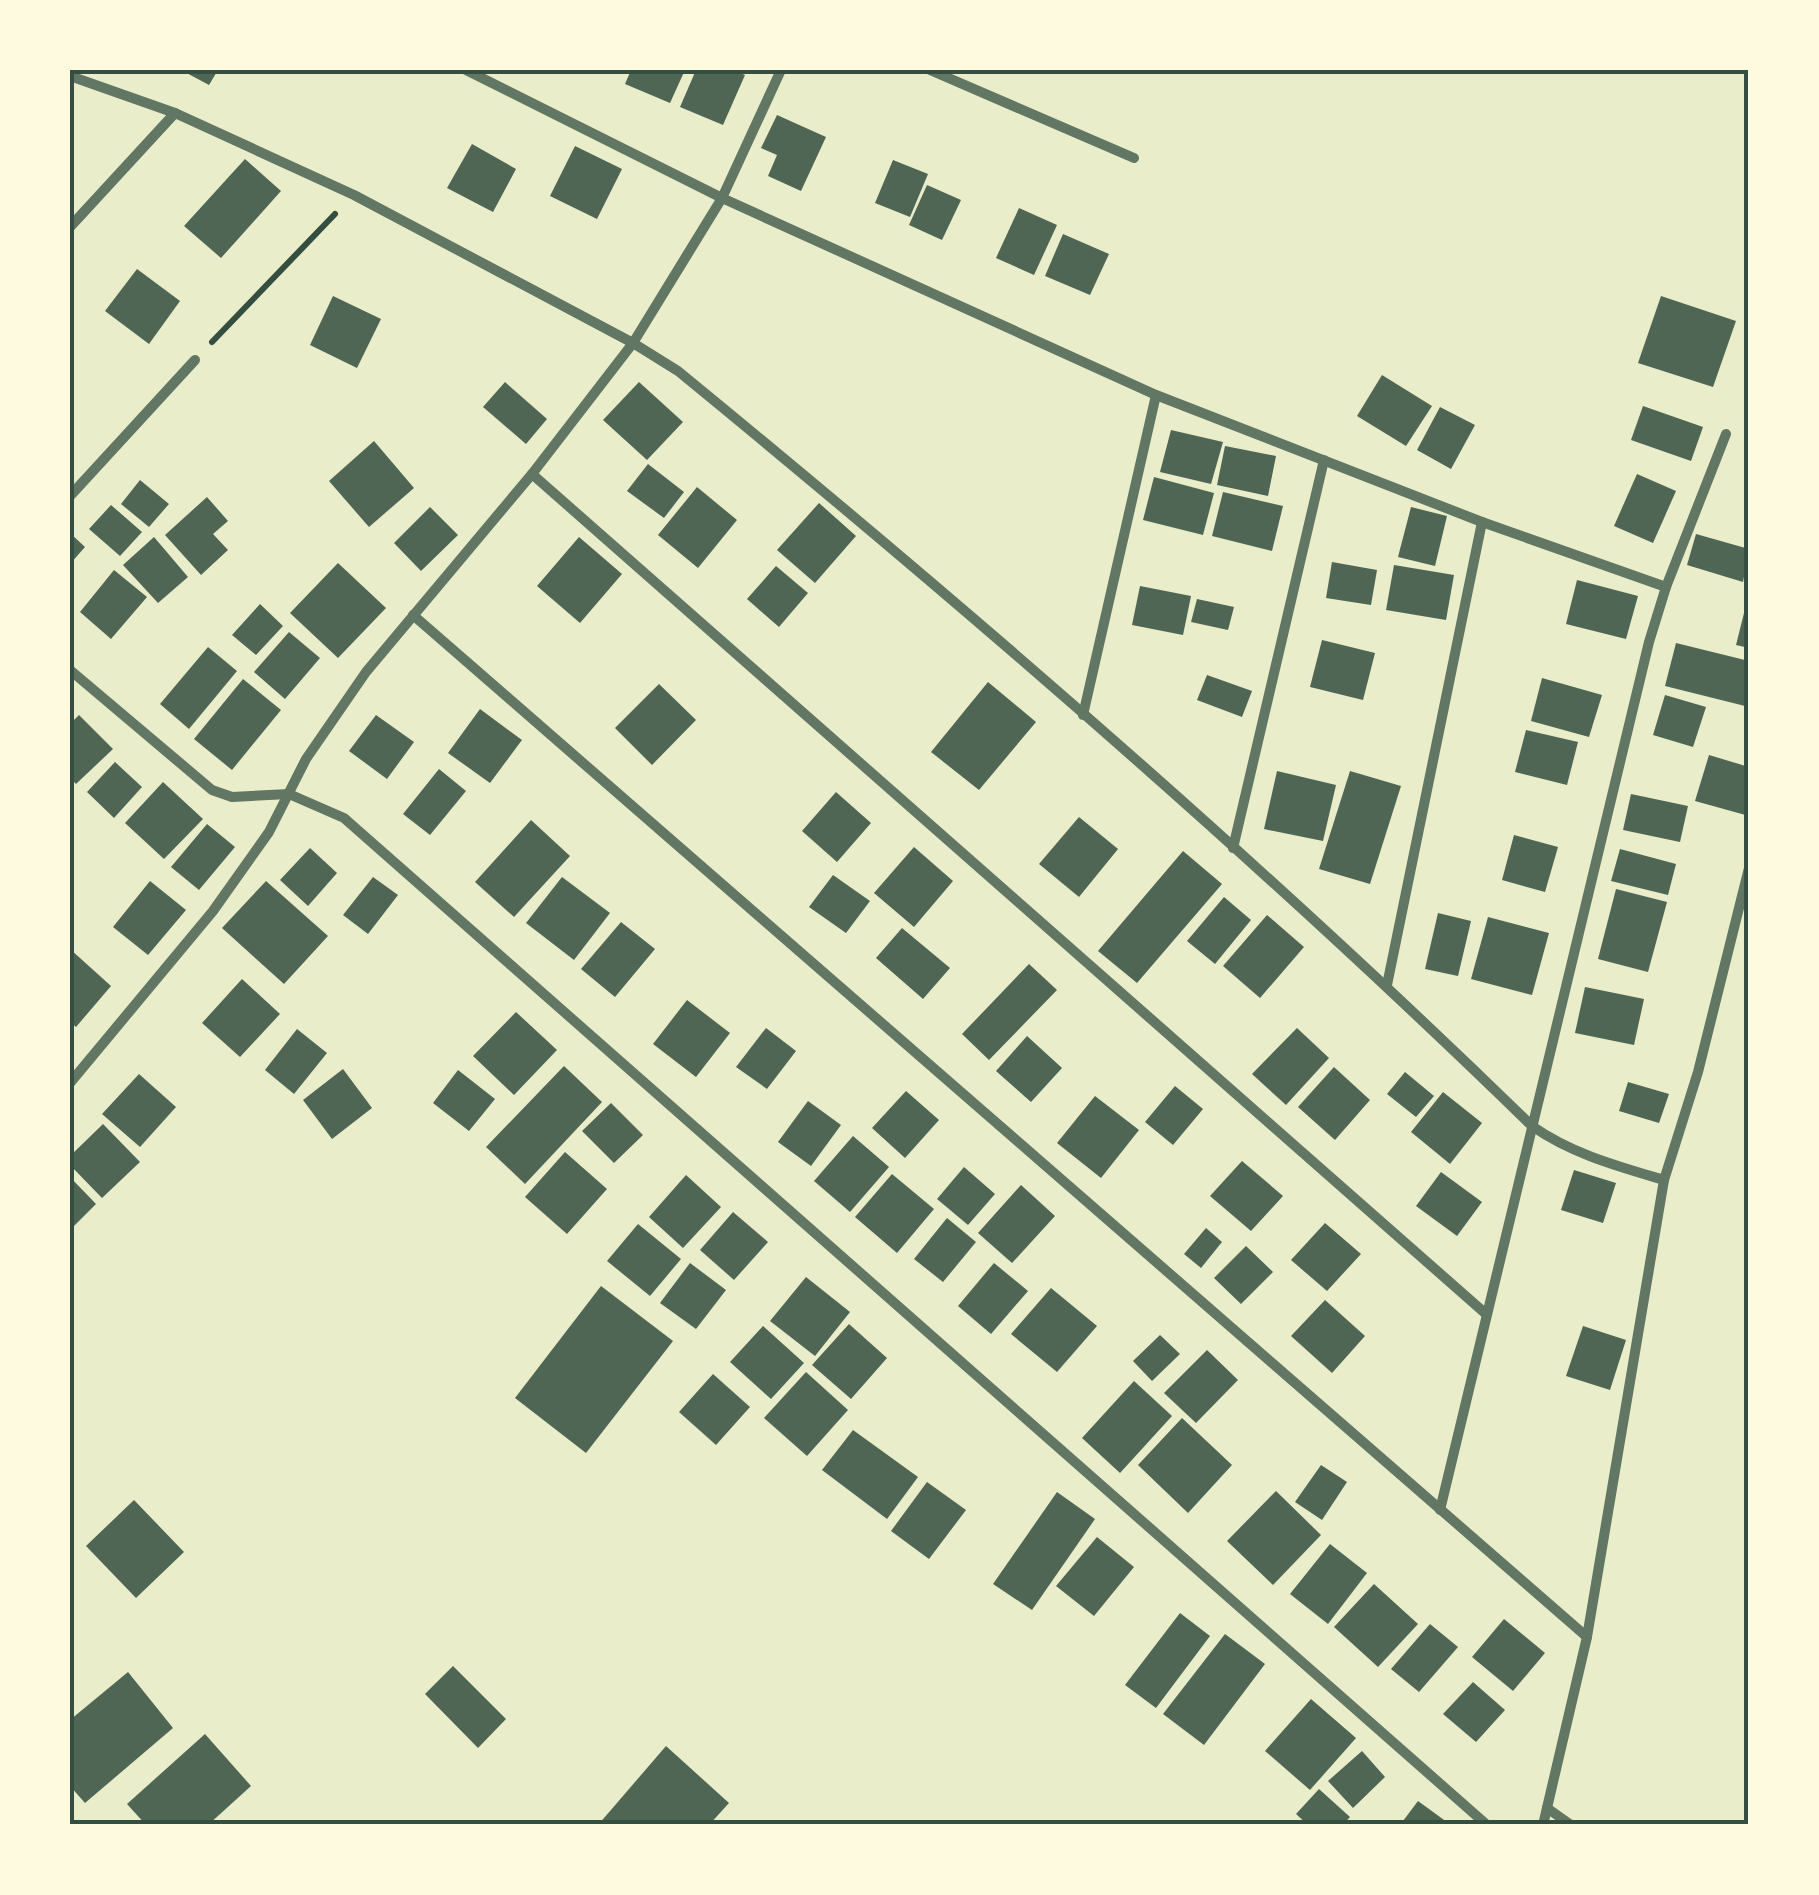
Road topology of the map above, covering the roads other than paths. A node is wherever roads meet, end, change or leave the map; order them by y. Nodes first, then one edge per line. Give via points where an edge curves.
1 (466, 70) edge
2 (781, 70) edge
3 (930, 70) edge
4 (70, 76) edge
5 (175, 113) junction
6 (1134, 158) dead end
7 (722, 198) junction
8 (70, 227) edge
9 (633, 343) junction
10 (195, 360) road end
11 (1156, 395) junction
12 (1726, 434) dead end
13 (1324, 460) junction
14 (532, 474) junction
15 (70, 496) edge
16 (1482, 522) junction
17 (1666, 588) junction
18 (413, 615) junction
19 (70, 670) edge
20 (1083, 715) junction
21 (289, 794) junction
22 (1233, 848) junction
23 (1749, 868) edge
24 (1388, 985) junction
25 (70, 1083) edge
26 (1532, 1126) junction
27 (1664, 1180) junction
28 (1486, 1314) junction
29 (1440, 1510) junction
30 (1587, 1637) junction
31 (1547, 1808) junction
32 (1486, 1825) edge
33 (1543, 1825) edge
34 (1571, 1825) edge

1 - 7 street
2 - 7 street
3 - 6 street
4 - 5 street
5 - 8 street
5 - 9 street via 354,195
7 - 9 street
7 - 11 street
9 - 14 street
9 - 20 street via 709,396
10 - 15 street
11 - 13 street
11 - 20 street
12 - 17 street
13 - 16 street
13 - 22 street
14 - 18 street
14 - 28 street
16 - 17 street
16 - 24 street
17 - 26 street
18 - 21 street via 336,713
18 - 29 street
19 - 21 street via 212,790 232,797
20 - 22 street
21 - 25 street via 213,911
21 - 32 street via 344,818
22 - 24 street
23 - 27 street
24 - 26 street
26 - 27 street via 1582,1155
26 - 28 street
27 - 30 street
28 - 29 street
29 - 30 street
30 - 31 street
31 - 33 street
31 - 34 street

